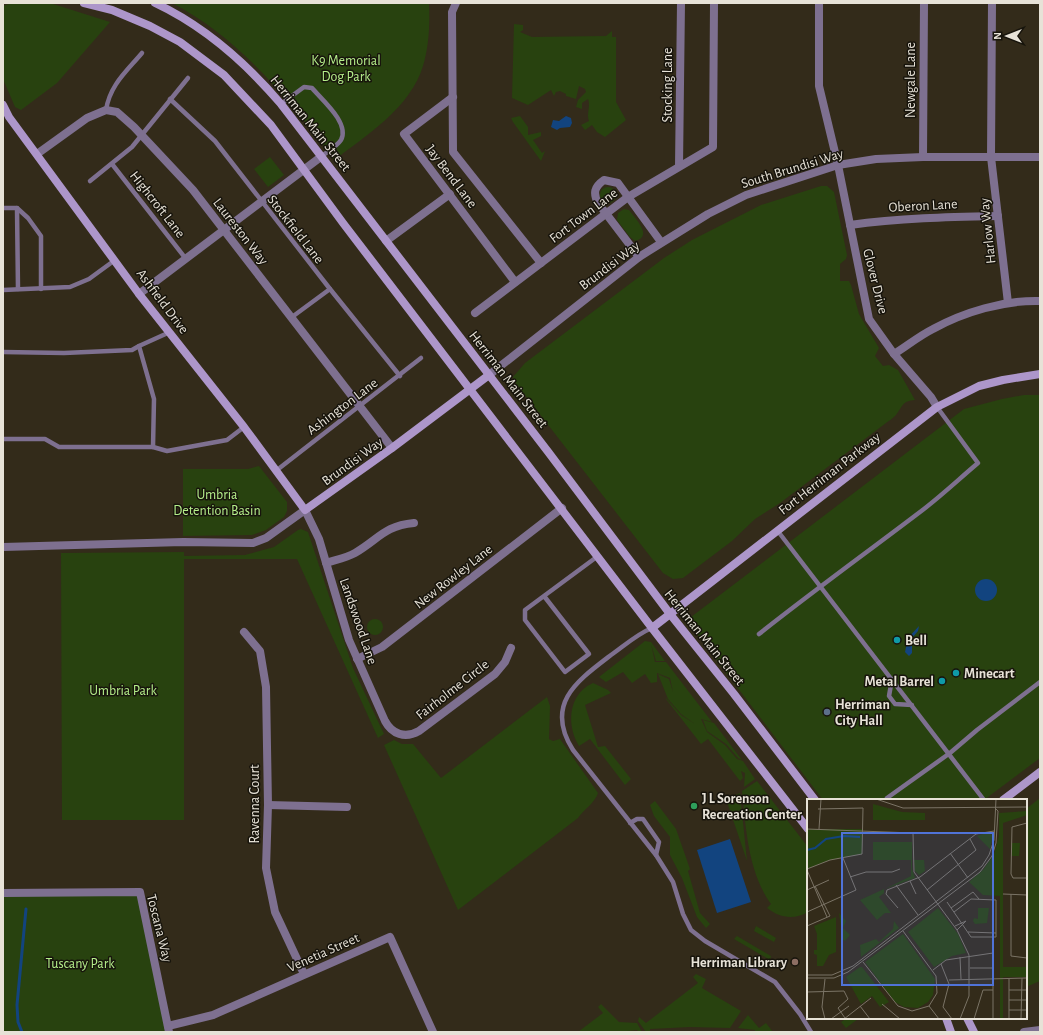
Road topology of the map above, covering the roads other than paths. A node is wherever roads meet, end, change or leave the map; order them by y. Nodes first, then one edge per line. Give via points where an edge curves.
1 (84, 3) edge
2 (155, 3) edge
3 (456, 3) edge
4 (681, 3) edge
5 (714, 3) edge
6 (819, 3) edge
7 (924, 3) edge
8 (992, 3) edge
9 (142, 53) dead end
10 (188, 78) dead end
11 (453, 97) junction
12 (170, 99) junction
13 (281, 104) junction
14 (3, 107) edge
15 (106, 110) junction
16 (142, 136) junction
17 (37, 154) junction
18 (322, 156) junction
19 (923, 157) junction
20 (991, 157) junction
21 (1040, 157) edge
22 (112, 164) junction
23 (838, 165) junction
24 (679, 166) junction
25 (303, 170) junction
26 (90, 181) dead end
27 (450, 194) junction
28 (628, 197) junction
29 (261, 202) junction
30 (3, 208) edge
31 (17, 208) junction
32 (606, 214) junction
33 (998, 216) junction
34 (850, 225) junction
35 (223, 230) junction
36 (386, 241) junction
37 (661, 242) junction
38 (639, 257) junction
39 (186, 259) junction
40 (115, 260) junction
41 (541, 263) junction
42 (515, 282) junction
43 (18, 289) junction
44 (41, 289) junction
45 (330, 289) junction
46 (3, 290) edge
47 (139, 294) junction
48 (1040, 301) edge
49 (1008, 303) junction
50 (475, 313) dead end
51 (292, 317) junction
52 (170, 332) junction
53 (139, 346) junction
54 (3, 352) edge
55 (894, 354) junction
56 (421, 358) dead end
57 (1040, 374) edge
58 (489, 375) junction
59 (400, 376) junction
60 (470, 389) junction
61 (359, 405) junction
62 (937, 408) junction
63 (244, 427) junction
64 (3, 439) edge
65 (153, 447) junction
66 (392, 448) junction
67 (277, 470) junction
68 (562, 508) junction
69 (305, 510) junction
70 (414, 523) dead end
71 (777, 530) junction
72 (3, 547) edge
73 (598, 556) junction
74 (326, 563) junction
75 (820, 586) junction
76 (544, 596) junction
77 (670, 614) junction
78 (652, 628) junction
79 (244, 632) dead end
80 (759, 634) dead end
81 (511, 648) dead end
82 (357, 659) junction
83 (892, 679) junction
84 (1040, 682) edge
85 (912, 704) junction
86 (398, 734) joint
87 (950, 753) junction
88 (1040, 772) edge
89 (887, 798) dead end
90 (814, 799) edge
91 (983, 799) edge
92 (1003, 799) edge
93 (268, 805) junction
94 (347, 807) dead end
95 (630, 823) junction
96 (807, 828) edge
97 (656, 855) junction
98 (3, 893) edge
99 (304, 974) junction
100 (946, 1019) edge
101 (968, 1019) edge
102 (168, 1029) edge
103 (1040, 1030) edge
104 (433, 1032) edge
105 (811, 1032) edge
106 (951, 1032) edge
107 (974, 1032) edge
108 (1024, 1032) edge

1 - 25 main road via 112,10 150,26 180,42 224,75 271,125
2 - 13 main road, Herriman Main Street via 213,38 240,61
3 - 11 street, Jay Bend Lane via 452,12
4 - 24 street, Stocking Lane
5 - 24 street, Fort Town Lane via 713,147
6 - 23 street, Glover Drive via 819,86
7 - 19 street, Newgale Lane
8 - 20 street, Harlow Way
9 - 15 lane via 113,87
10 - 12 lane
11 - 27 street, Jay Bend Lane via 404,134
11 - 41 street, Jay Bend Lane via 453,152
12 - 16 lane
12 - 29 lane, Stockfield Lane via 215,141
13 - 18 main road, Herriman Main Street
13 - 18 lane via 304,87 312,88 341,121 341,140
14 - 17 main road, Ashfield Drive
15 - 16 street, Laureston Way via 117,112
15 - 17 street via 87,118
16 - 22 lane
16 - 35 street, Laureston Way via 193,190
17 - 40 main road, Ashfield Drive
18 - 25 street
18 - 36 main road, Herriman Main Street
19 - 20 street, South Brundisi Way
19 - 23 street, South Brundisi Way via 876,159
20 - 21 street, South Brundisi Way
20 - 33 street, Harlow Way
22 - 26 lane
22 - 39 lane, Highcroft Lane
23 - 34 street, Glover Drive
23 - 37 street, South Brundisi Way via 746,195
24 - 28 street, Fort Town Lane
25 - 29 street
25 - 60 main road
27 - 36 street
27 - 42 street, Jay Bend Lane
28 - 32 street, Fort Town Lane
28 - 32 street via 618,183 604,180 599,183 594,195
28 - 37 street
29 - 35 street
29 - 45 lane, Stockfield Lane
30 - 31 lane
31 - 43 lane
31 - 44 lane via 41,236
32 - 38 street
32 - 41 street, Fort Town Lane
33 - 34 street, Oberon Lane via 930,217
33 - 49 street, Harlow Way
34 - 55 street, Glover Drive via 869,319
35 - 39 street
35 - 51 street, Laureston Way
36 - 58 main road, Herriman Main Street
37 - 38 street, Brundisi Way
38 - 58 street, Brundisi Way
39 - 47 street
40 - 44 lane via 79,284
40 - 47 main road, Ashfield Drive
41 - 42 street, Fort Town Lane
42 - 50 street, Fort Town Lane
43 - 44 lane
43 - 46 lane
45 - 51 lane
45 - 59 lane, Stockfield Lane
47 - 52 main road, Ashfield Drive
48 - 49 street
49 - 55 street via 966,314 933,328
51 - 61 street, Laureston Way
52 - 53 lane
52 - 63 main road, Ashfield Drive
53 - 54 lane via 132,350 64,353
53 - 65 lane via 154,399
55 - 62 street, Glover Drive via 931,397
56 - 59 lane, Ashington Lane
57 - 62 main road, Fort Herriman Parkway via 979,386
58 - 60 main road, Brundisi Way
58 - 77 main road, Herriman Main Street
59 - 61 lane, Ashington Lane
60 - 66 main road, Brundisi Way
60 - 68 main road
61 - 66 street, Laureston Way
61 - 67 lane, Ashington Lane
62 - 71 main road, Fort Herriman Parkway
62 - 75 lane via 978,463 919,513
63 - 65 lane via 226,440 167,451
63 - 67 main road, Ashfield Drive
64 - 65 lane via 45,439 59,446
66 - 69 main road, Brundisi Way
67 - 69 main road, Ashfield Drive
68 - 73 main road
68 - 82 street, New Rowley Lane via 382,647
69 - 72 street, Brundisi Way via 266,538 253,543 182,542
69 - 74 street, Landswood Lane via 319,539
70 - 74 street via 400,524 386,530 355,553
71 - 75 lane
71 - 77 main road, Fort Herriman Parkway
73 - 76 lane
73 - 78 main road
74 - 82 street, Landswood Lane
75 - 80 lane
75 - 83 lane
76 - 76 lane via 525,610 525,620 565,672 589,654
77 - 78 main road, Fort Herriman Parkway
77 - 90 main road, Herriman Main Street
78 - 95 lane via 642,632 579,680 569,691 563,713 568,743
78 - 96 main road
79 - 93 street, Ravenna Court via 260,651 266,687
81 - 86 street, Fairholme Circle via 505,662 495,674 419,731 410,735
82 - 86 street, Landswood Lane via 385,721 391,730
83 - 85 lane
83 - 85 lane via 890,696 895,704
84 - 87 lane
85 - 87 lane
87 - 89 lane
87 - 91 lane
88 - 92 main road
93 - 94 street
93 - 99 street, Ravenna Court via 266,868 275,912
95 - 97 lane
95 - 97 lane via 643,819 659,842
97 - 105 lane via 673,882 691,930 775,982
98 - 102 street, Toscana Way via 140,892
99 - 102 street, Venetia Street via 213,1015
99 - 104 street, Venetia Street via 390,937
100 - 106 main road
101 - 107 main road
103 - 108 street

